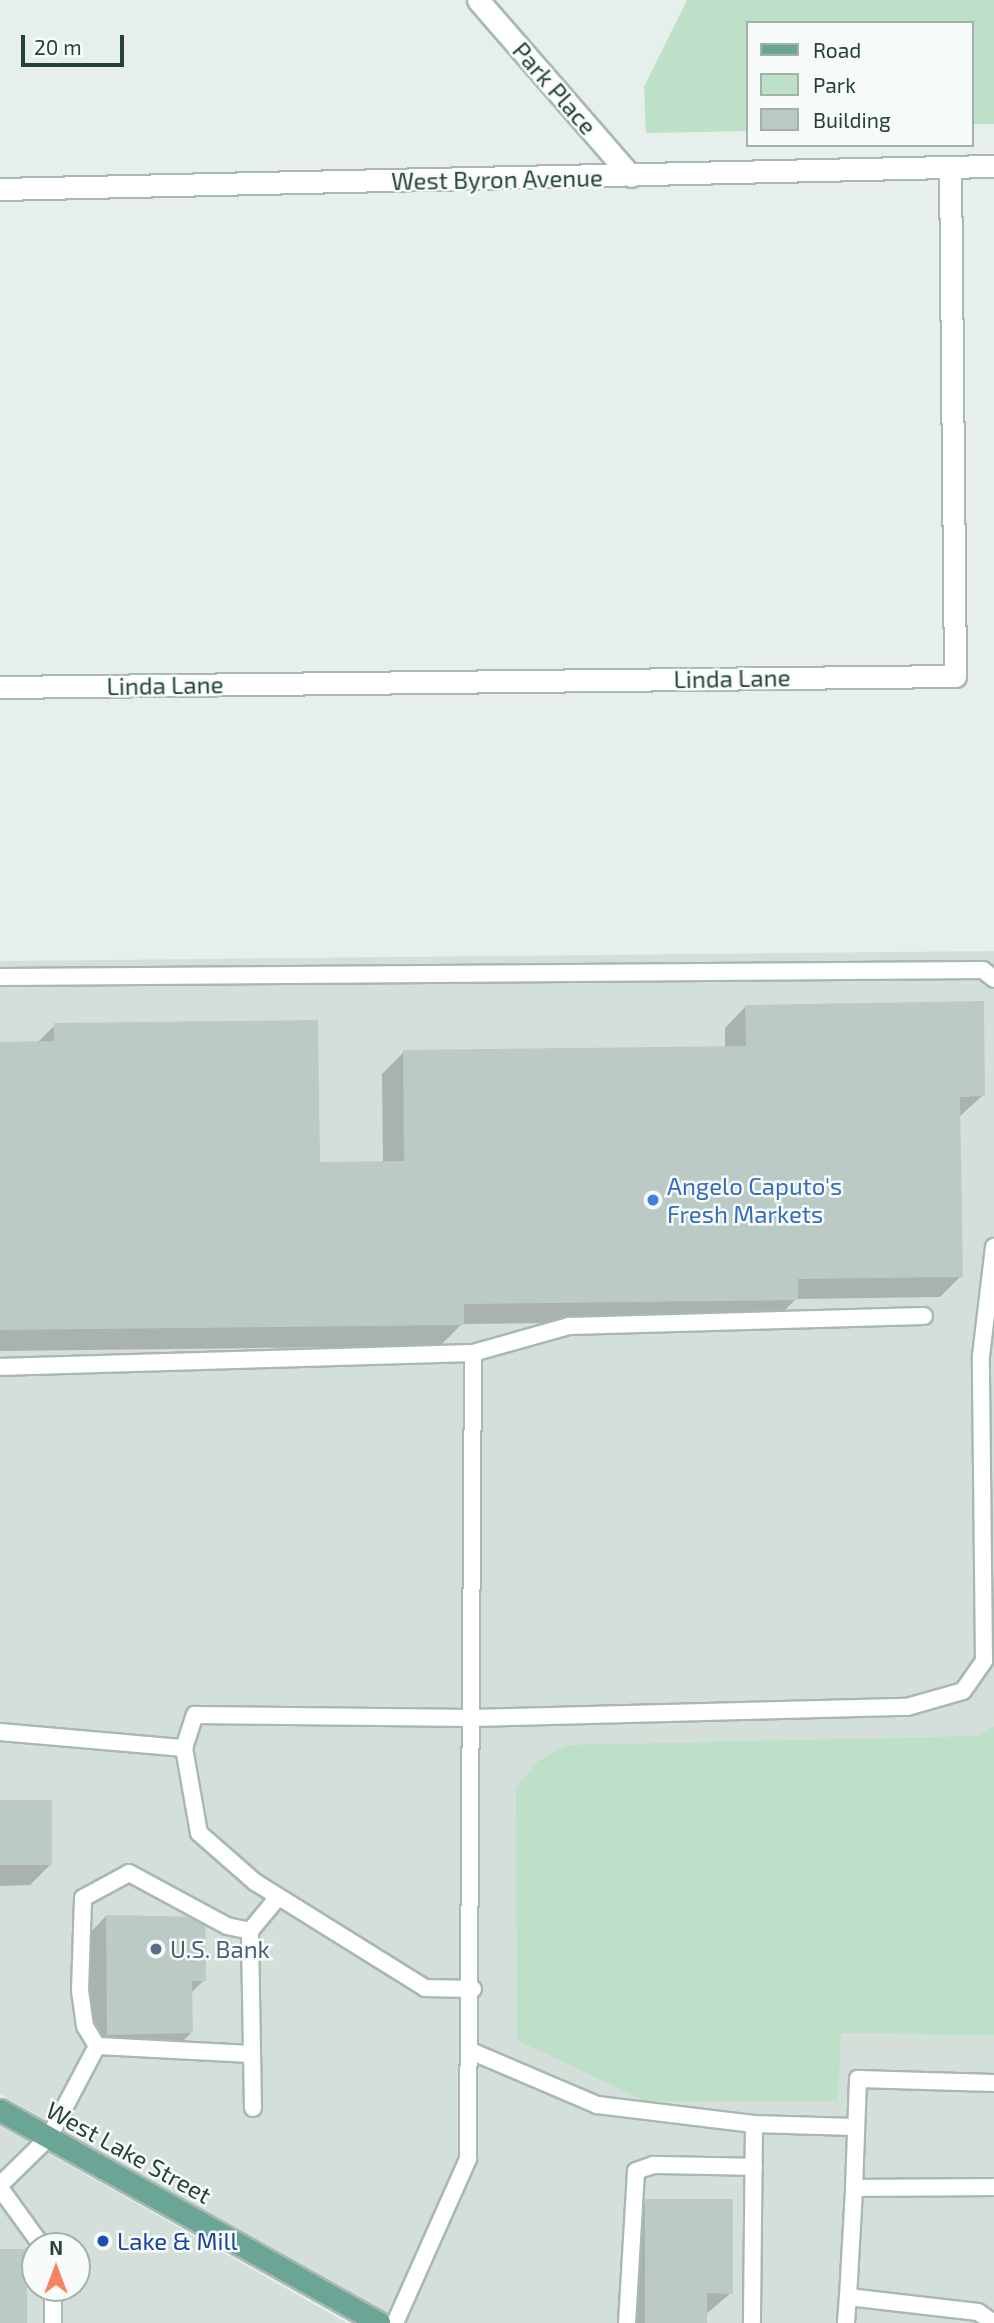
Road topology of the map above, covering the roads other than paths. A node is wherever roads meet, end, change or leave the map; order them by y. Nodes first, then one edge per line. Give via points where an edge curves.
1 (478, 0) edge
2 (994, 166) edge
3 (950, 167) junction
4 (631, 176) junction
5 (0, 189) edge
6 (0, 687) edge
7 (0, 976) edge
8 (994, 979) edge
9 (994, 1247) edge
10 (924, 1315) dead end
11 (473, 1353) junction
12 (0, 1367) edge
13 (473, 1718) junction
14 (0, 1732) edge
15 (184, 1748) junction
16 (278, 1897) junction
17 (250, 1931) junction
18 (473, 1989) junction
19 (97, 2046) junction
20 (473, 2052) junction
21 (252, 2054) junction
22 (994, 2082) edge
23 (253, 2108) dead end
24 (0, 2110) edge
25 (754, 2124) junction
26 (854, 2127) junction
27 (49, 2137) junction
28 (754, 2167) junction
29 (0, 2186) edge
30 (854, 2188) junction
31 (994, 2188) edge
32 (32, 2232) edge
33 (848, 2297) junction
34 (54, 2302) edge
35 (355, 2317) edge
36 (54, 2323) edge
37 (379, 2323) edge
38 (396, 2323) edge
39 (627, 2323) edge
40 (752, 2323) edge
41 (846, 2323) edge
42 (994, 2323) edge

1 - 4 street, Park Place
2 - 3 street, West Byron Avenue
3 - 4 street, West Byron Avenue
3 - 6 street, Linda Lane via 955,676
4 - 5 street, West Byron Avenue
7 - 8 lane via 983,970
9 - 13 lane via 981,1356 984,1661 963,1691 907,1707
10 - 11 lane via 569,1326
11 - 12 lane
11 - 13 lane
13 - 15 lane via 195,1715
13 - 18 lane
14 - 15 lane
15 - 16 lane via 199,1833
16 - 17 lane
16 - 18 lane via 425,1988
17 - 19 lane via 227,1926 129,1873 83,1898 80,1990 85,2026
17 - 21 lane
18 - 20 lane
19 - 21 lane
19 - 27 lane
20 - 25 lane via 597,2105
20 - 38 lane via 468,2159
21 - 23 lane
22 - 26 lane via 858,2079
24 - 27 main road, West Lake Street
25 - 26 lane
25 - 28 lane
26 - 30 lane
27 - 29 lane
27 - 35 main road, West Lake Street
28 - 39 lane via 653,2165 636,2171
28 - 40 lane
29 - 32 lane
30 - 31 lane
30 - 33 lane
33 - 41 lane
33 - 42 lane via 978,2312
34 - 36 lane
35 - 37 main road, West Lake Street

